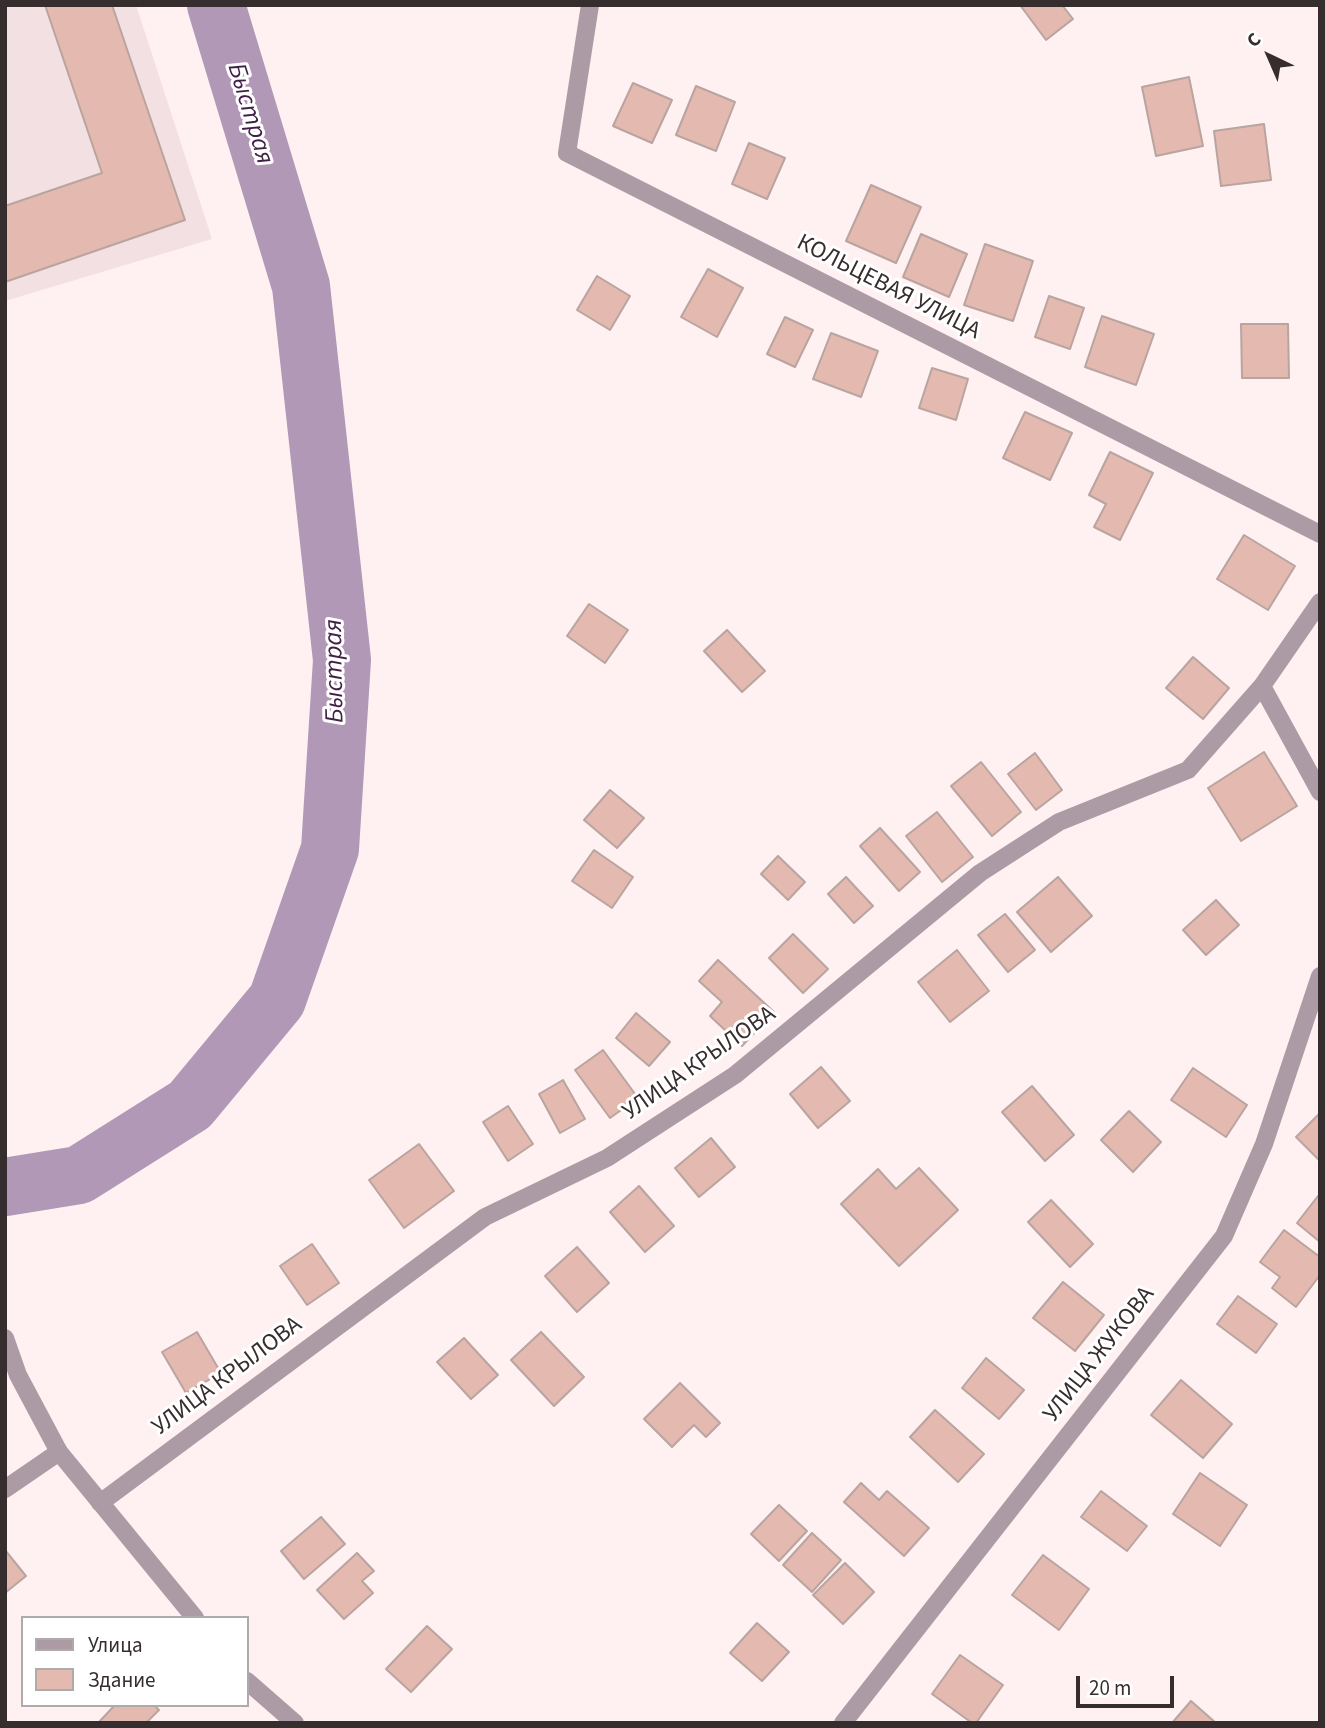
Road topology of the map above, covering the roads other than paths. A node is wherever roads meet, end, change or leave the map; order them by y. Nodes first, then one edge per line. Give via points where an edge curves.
1 (590, 5) edge
2 (1320, 534) edge
3 (1320, 602) edge
4 (1262, 686) junction
5 (1320, 792) edge
6 (1320, 976) edge
7 (5, 1338) edge
8 (59, 1452) junction
9 (5, 1489) edge
10 (100, 1503) junction
11 (193, 1616) edge
12 (248, 1682) edge
13 (295, 1723) edge
14 (843, 1723) edge

1 - 2 street, КОЛЬЦЕВАЯ УЛИЦА via 567,153
3 - 4 street, УЛИЦА КРЫЛОВА
4 - 5 street
4 - 10 street, УЛИЦА КРЫЛОВА via 1188,770 1059,822 980,873 735,1075 607,1158 485,1217
6 - 14 street, УЛИЦА ЖУКОВА via 1264,1144 1224,1236
7 - 8 street
8 - 9 street
8 - 10 street
10 - 11 street
12 - 13 street

